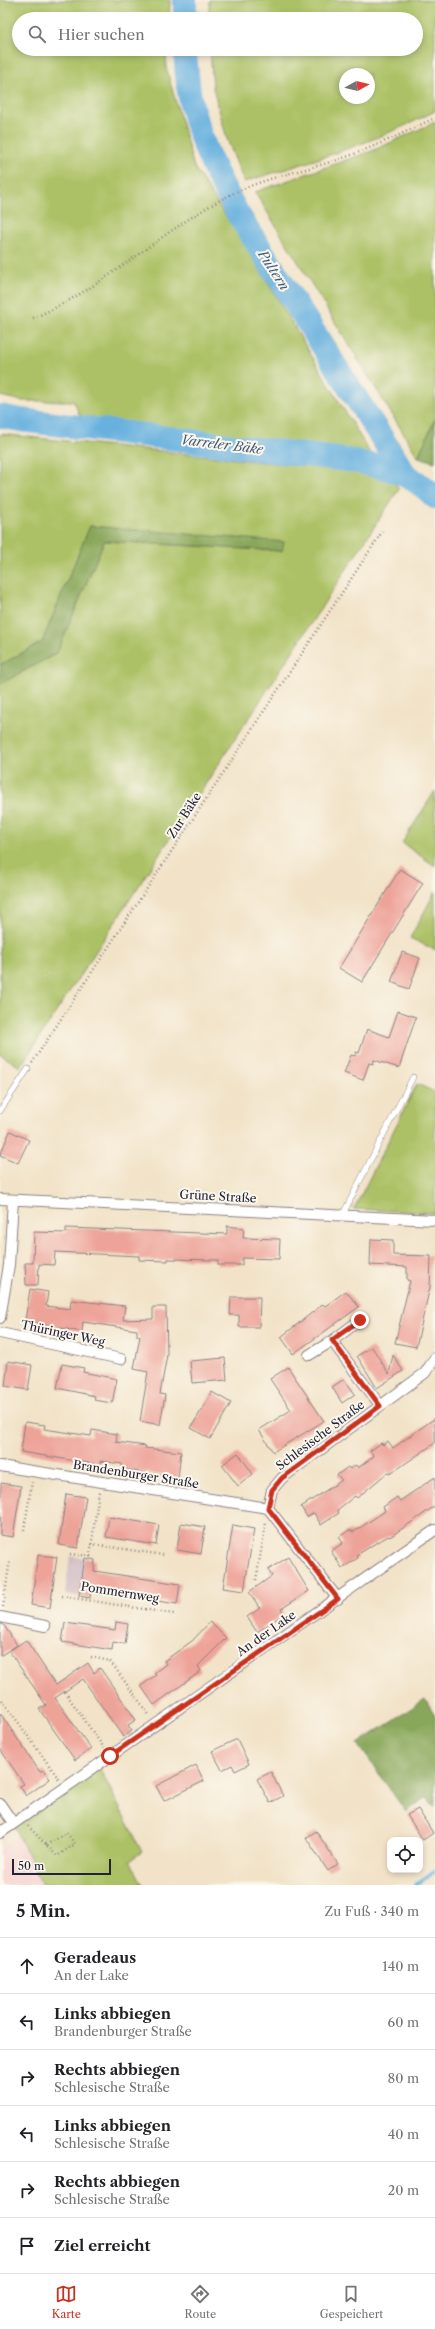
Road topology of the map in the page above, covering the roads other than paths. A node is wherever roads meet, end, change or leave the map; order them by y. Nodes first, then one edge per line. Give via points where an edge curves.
1 (28, 1069) road end
2 (413, 1077) dead end
3 (0, 1111) edge
4 (0, 1199) edge
5 (13, 1200) junction
6 (343, 1214) junction
7 (435, 1220) edge
8 (0, 1318) edge
9 (360, 1320) dead end
10 (0, 1333) edge
11 (332, 1340) junction
12 (309, 1355) dead end
13 (435, 1358) edge
14 (120, 1359) dead end
15 (380, 1406) junction
16 (0, 1466) edge
17 (268, 1508) junction
18 (435, 1530) edge
19 (338, 1599) junction
20 (1, 1617) edge
21 (45, 1626) dead end
22 (0, 1804) edge
23 (16, 1821) junction
24 (0, 1833) edge

1 - 3 lane
2 - 6 lane
4 - 5 street, Grüne Straße
5 - 6 street, Grüne Straße
5 - 8 street via 9,1265
6 - 7 street, Grüne Straße
9 - 11 street
10 - 14 street, Thüringer Weg
11 - 12 street
11 - 15 street, Schlesische Straße
13 - 15 street, Schlesische Straße via 425,1373
15 - 17 street, Schlesische Straße via 282,1478 272,1490
16 - 17 street, Brandenburger Straße
17 - 19 street
18 - 19 street, An der Lake
19 - 23 street, An der Lake
20 - 21 street
22 - 23 street
23 - 24 street, An der Lake

